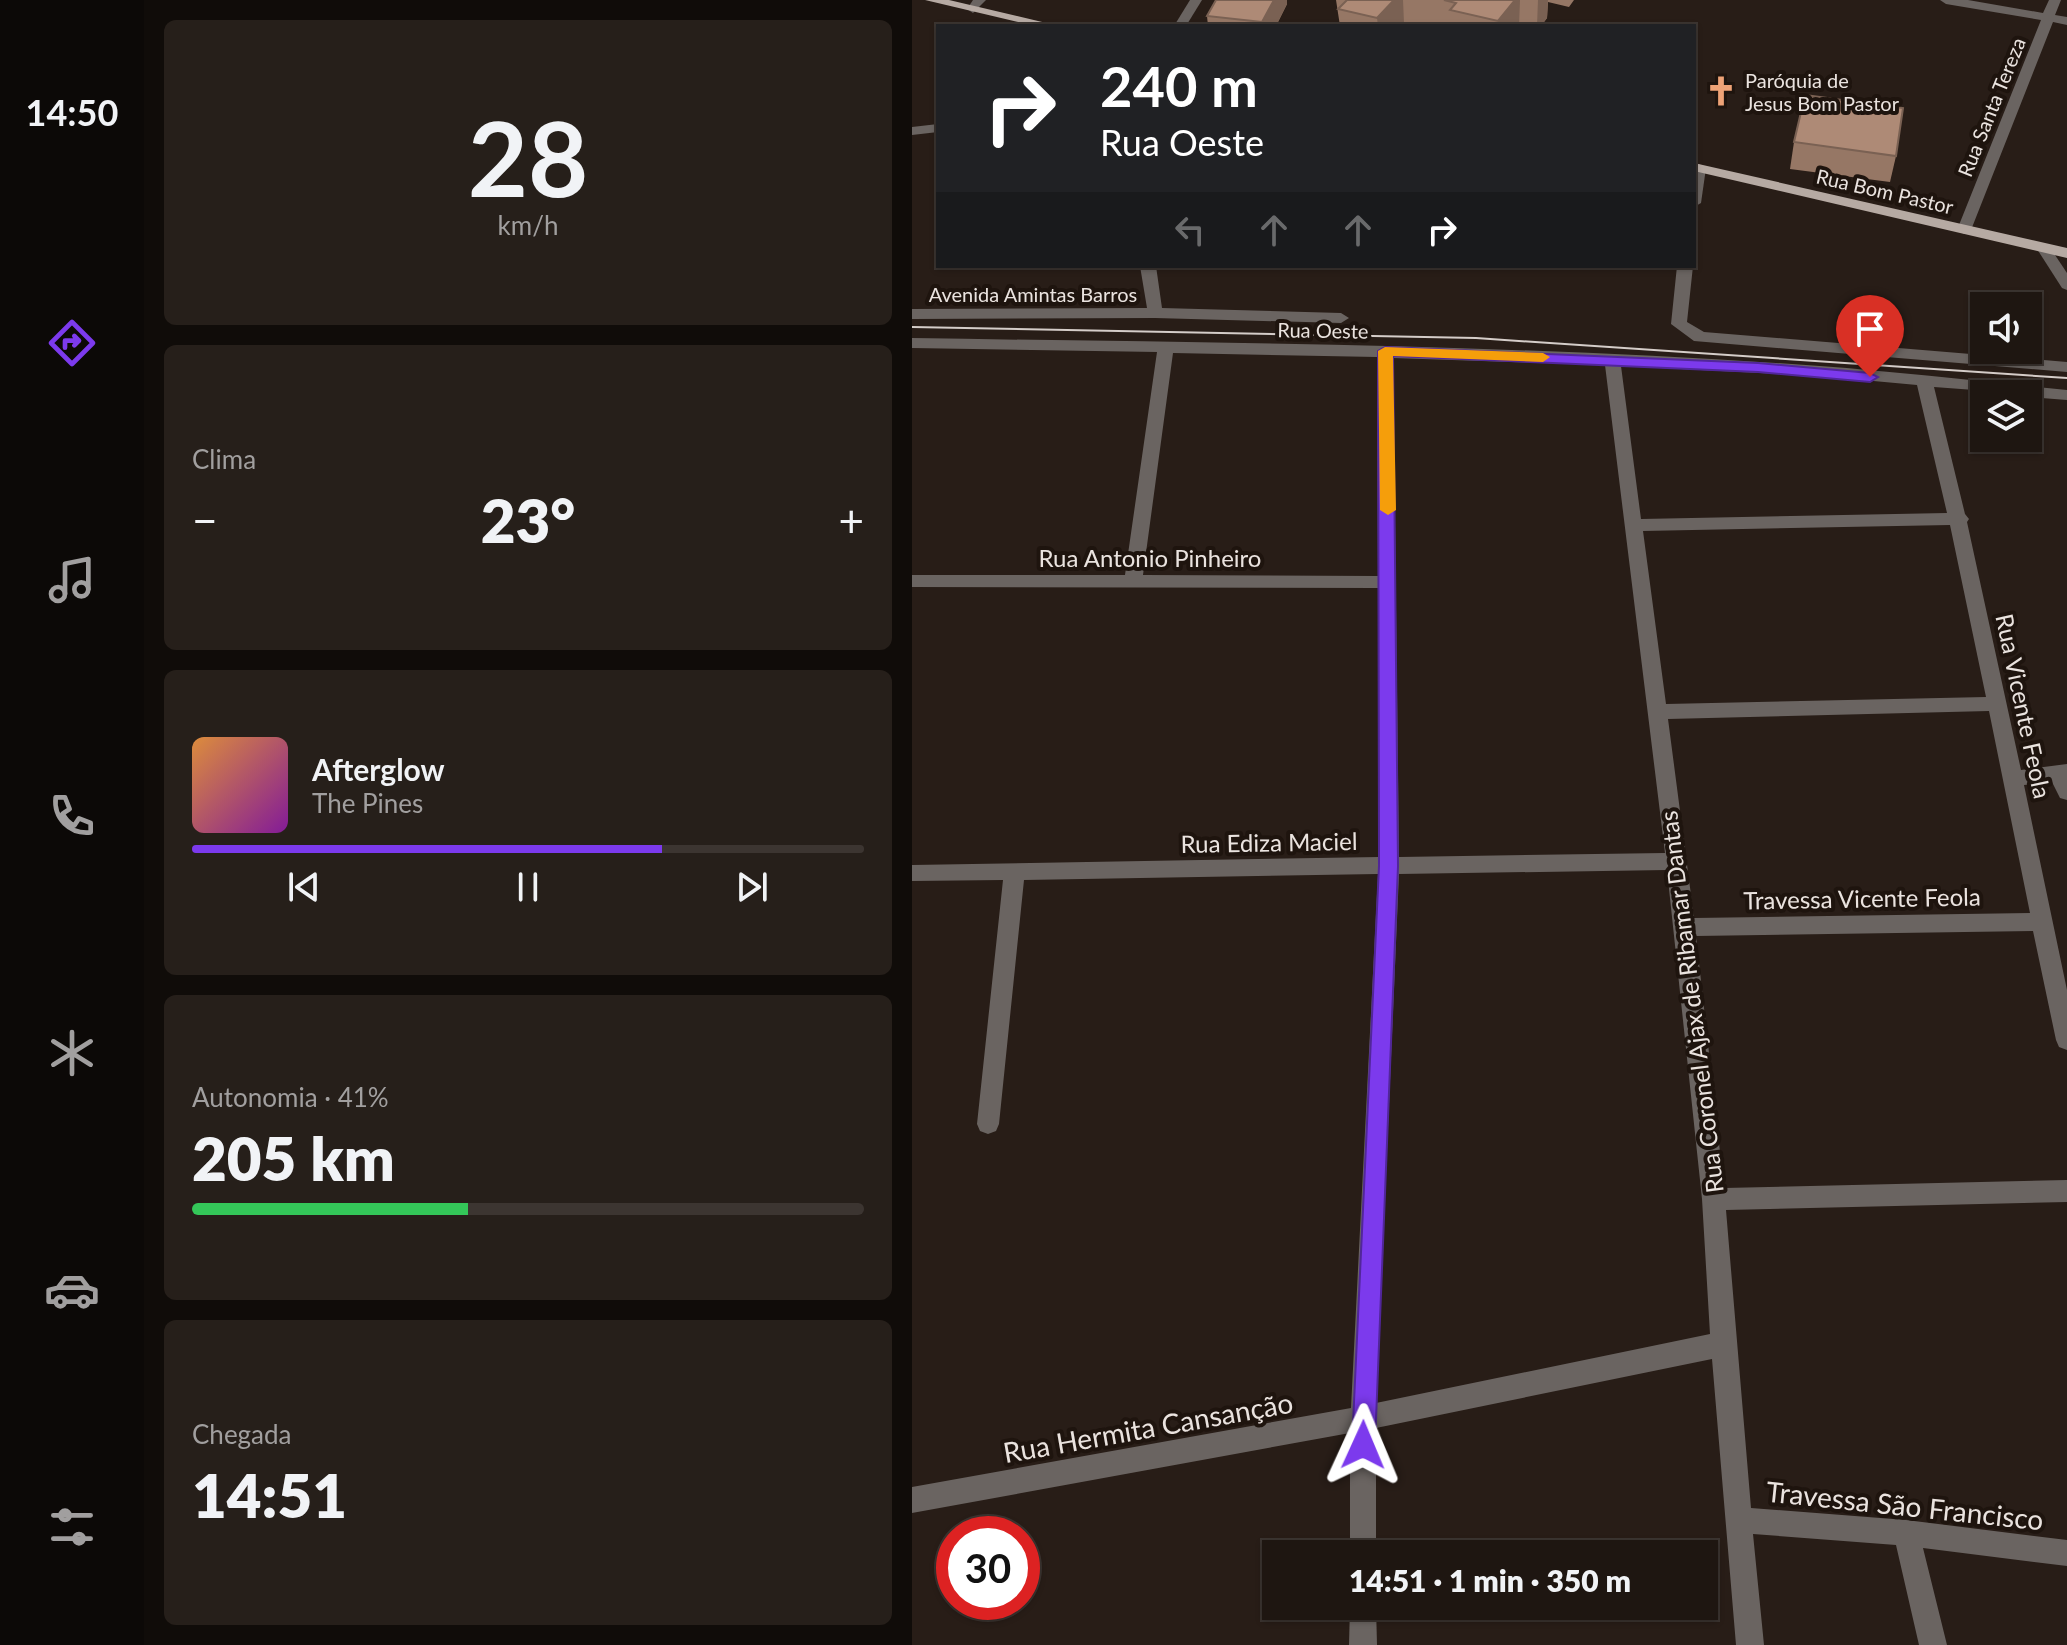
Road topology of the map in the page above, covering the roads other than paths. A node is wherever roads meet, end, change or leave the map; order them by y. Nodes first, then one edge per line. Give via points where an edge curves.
1 (931, 0) edge
2 (1196, 0) edge
3 (1946, 0) edge
4 (2055, 0) edge
5 (976, 5) edge
6 (2048, 18) junction
7 (2067, 21) edge
8 (1046, 24) edge
9 (1181, 24) edge
10 (936, 128) edge
11 (912, 131) edge
12 (1696, 167) edge
13 (1964, 230) junction
14 (2044, 249) junction
15 (2067, 253) edge
16 (1148, 268) edge
17 (1685, 268) edge
18 (2067, 285) edge
19 (1155, 313) junction
20 (912, 314) edge
21 (1341, 318) dead end
22 (912, 343) edge
23 (1166, 347) junction
24 (1385, 351) junction
25 (1612, 360) junction
26 (2067, 367) edge
27 (1925, 383) junction
28 (2067, 395) edge
29 (1960, 519) junction
30 (1635, 525) junction
31 (912, 581) edge
32 (1133, 581) junction
33 (1389, 582) junction
34 (1995, 704) junction
35 (1655, 712) junction
36 (2014, 779) junction
37 (2064, 779) edge
38 (1676, 861) junction
39 (1389, 866) junction
40 (912, 873) edge
41 (1014, 873) junction
42 (2041, 922) junction
43 (1685, 927) junction
44 (2067, 1040) edge
45 (988, 1124) dead end
46 (2067, 1191) edge
47 (1714, 1199) junction
48 (1723, 1344) junction
49 (1363, 1418) junction
50 (912, 1500) edge
51 (1737, 1520) junction
52 (1906, 1533) junction
53 (1363, 1540) edge
54 (2067, 1553) edge
55 (1363, 1620) edge
56 (1363, 1645) edge
57 (1750, 1645) edge
58 (1933, 1645) edge

1 - 5 main road
2 - 9 street
3 - 6 street
4 - 6 street, Rua Santa Tereza
5 - 8 main road
6 - 7 street
6 - 13 street, Rua Santa Tereza
10 - 11 street
12 - 13 main road, Rua Bom Pastor
13 - 14 main road, Rua Bom Pastor
14 - 15 main road, Rua Bom Pastor
14 - 18 street
16 - 19 street
17 - 26 street via 1679,324 1700,337
19 - 20 street, Avenida Amintas Barros
19 - 21 street, Avenida Amintas Barros
22 - 23 street, Rua Oeste
23 - 24 street, Rua Oeste
23 - 32 street
24 - 25 street, Rua Oeste
24 - 33 street
25 - 27 street, Rua Oeste
25 - 30 street, Rua Coronel Ajax de Ribamar Dantas
27 - 28 street, Rua Oeste
27 - 29 street, Rua Vicente Feola
29 - 30 street
29 - 34 street, Rua Vicente Feola
30 - 35 street, Rua Coronel Ajax de Ribamar Dantas
31 - 32 street, Rua Antonio Pinheiro
32 - 33 street, Rua Antonio Pinheiro
33 - 39 street
34 - 35 street
34 - 36 street, Rua Vicente Feola
35 - 38 street, Rua Coronel Ajax de Ribamar Dantas
36 - 37 street
36 - 42 street, Rua Vicente Feola
38 - 39 street, Rua Ediza Maciel
38 - 43 street, Rua Coronel Ajax de Ribamar Dantas
39 - 41 street, Rua Ediza Maciel
39 - 49 street
40 - 41 street, Rua Ediza Maciel
41 - 45 street
42 - 43 street, Travessa Vicente Feola
42 - 44 street, Rua Vicente Feola
43 - 47 street, Rua Coronel Ajax de Ribamar Dantas
46 - 47 street
47 - 48 street, Rua Coronel Ajax de Ribamar Dantas
48 - 49 street, Rua Hermita Cansanção
48 - 51 street, Rua Coronel Ajax de Ribamar Dantas
49 - 50 street, Rua Hermita Cansanção
49 - 53 street
51 - 52 street, Travessa São Francisco
51 - 57 street, Rua Coronel Ajax de Ribamar Dantas
52 - 54 street, Travessa São Francisco
52 - 58 street
55 - 56 street

